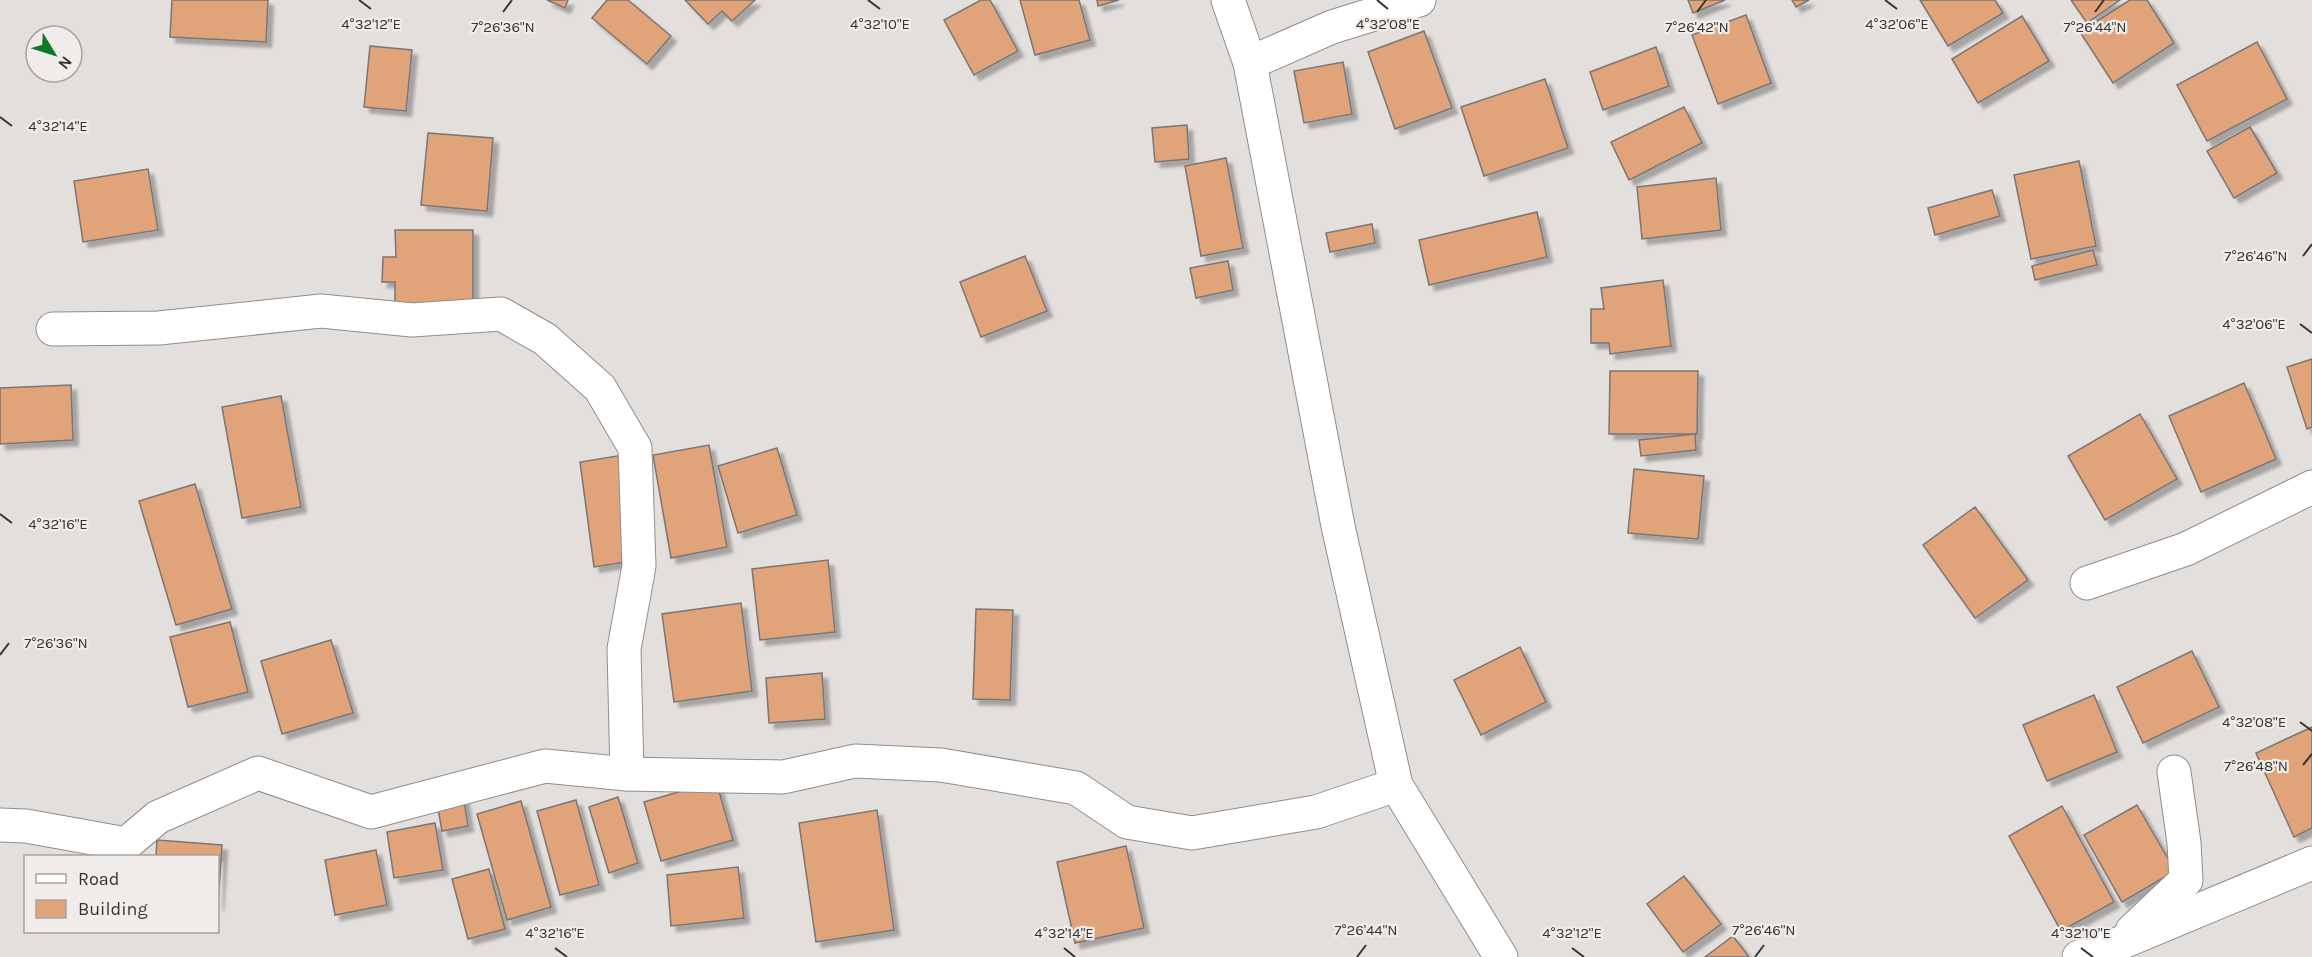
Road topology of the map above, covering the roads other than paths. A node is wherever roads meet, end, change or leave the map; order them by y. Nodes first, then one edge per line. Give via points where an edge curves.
1 (1228, 0) edge
2 (1419, 0) edge
3 (1250, 63) junction
4 (53, 329) dead end
5 (2312, 487) edge
6 (2087, 583) dead end
7 (2174, 772) dead end
8 (627, 774) junction
9 (1395, 785) junction
10 (0, 825) edge
11 (2312, 863) edge
12 (2118, 944) junction
13 (1502, 957) edge
14 (2079, 957) edge

1 - 3 street
2 - 3 street via 1332,27
3 - 9 street via 1338,526
4 - 8 street via 159,328 321,310 412,320 501,314 545,339 600,388 635,448 639,566 624,649
5 - 6 street via 2186,549
7 - 12 street via 2186,880
8 - 9 street via 783,777 855,761 941,765 1076,788 1128,822 1192,833 1316,812
8 - 10 street via 544,766 371,812 258,773 158,818 126,844
9 - 13 street
11 - 12 street
12 - 14 street

